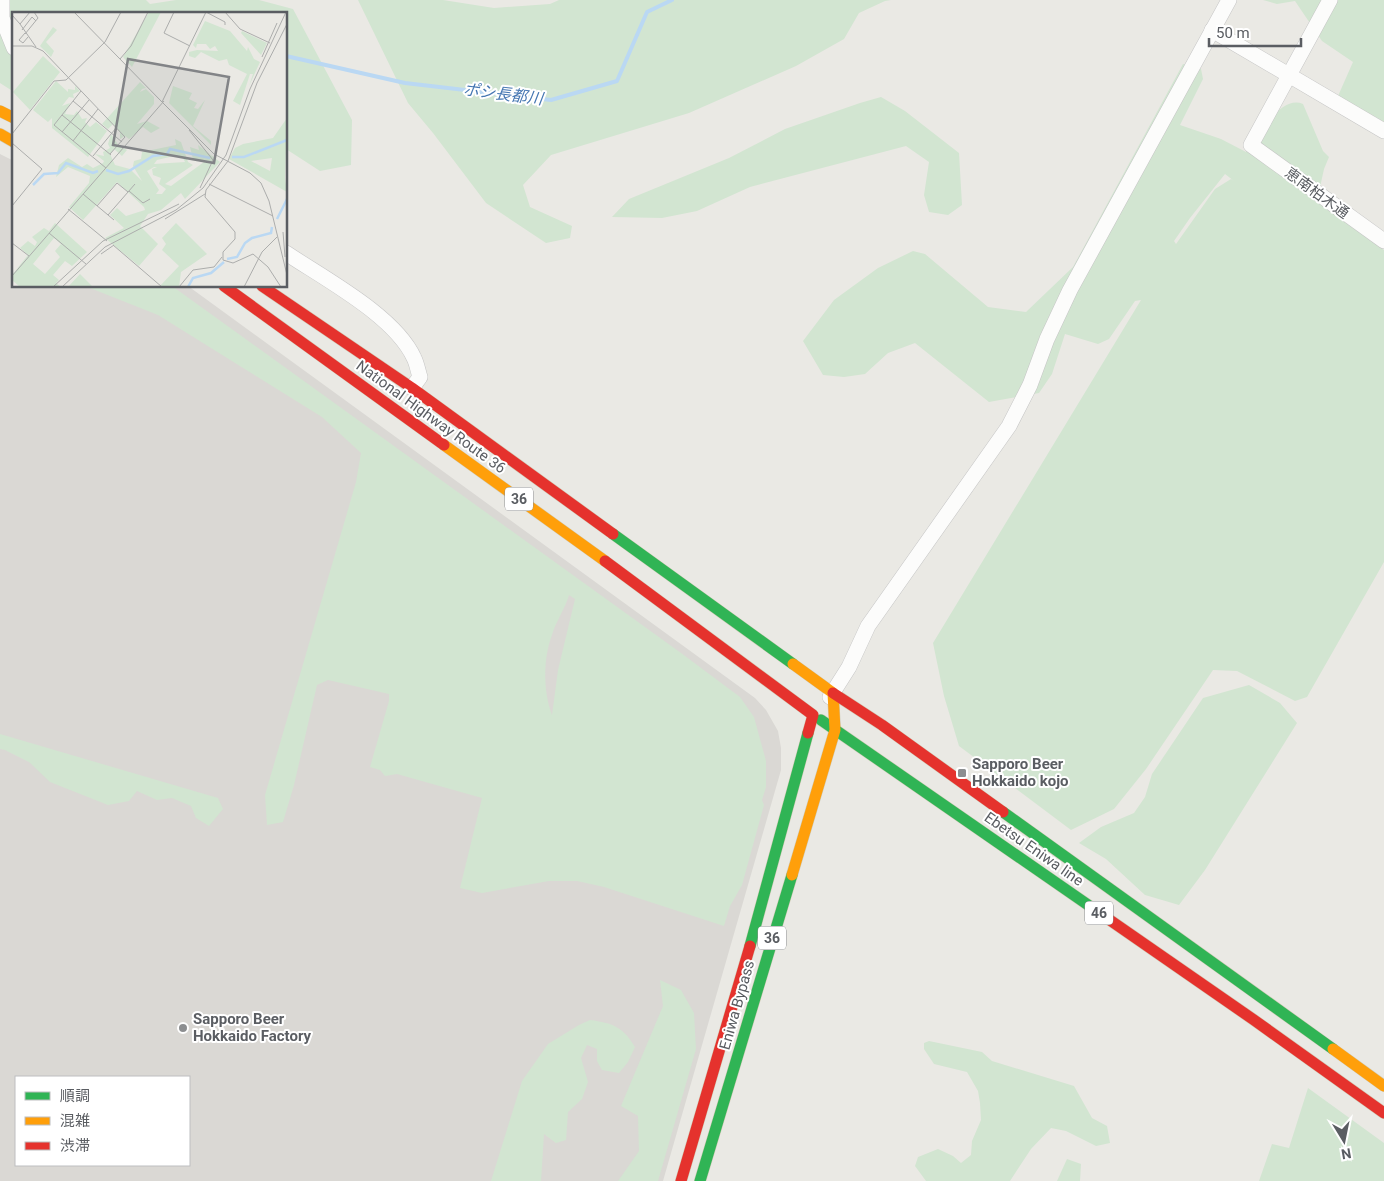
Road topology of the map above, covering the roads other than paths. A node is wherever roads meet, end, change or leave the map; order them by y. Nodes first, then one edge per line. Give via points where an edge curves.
1 (2, 0) edge
2 (1229, 0) edge
3 (1330, 0) edge
4 (1212, 30) junction
5 (12, 43) edge
6 (1289, 75) junction
7 (0, 111) edge
8 (12, 117) edge
9 (1384, 131) edge
10 (0, 134) edge
11 (12, 141) edge
12 (1384, 241) edge
13 (288, 254) edge
14 (227, 288) edge
15 (265, 288) edge
16 (412, 388) junction
17 (833, 693) junction
18 (813, 715) junction
19 (834, 730) junction
20 (1384, 1086) edge
21 (1384, 1113) edge
22 (681, 1181) edge
23 (700, 1181) edge

1 - 5 street via 2,18
2 - 4 street
3 - 6 street
4 - 6 street
4 - 17 street via 1070,290 1009,426 868,626
6 - 9 street
6 - 12 street, 恵南柏木通 via 1250,146
7 - 8 main road
10 - 11 main road
13 - 16 street via 393,328 414,358 420,377
14 - 18 main road, National Highway Route 36 / 36
15 - 16 main road, National Highway Route 36 / 36
16 - 17 main road, National Highway Route 36 / 36
17 - 18 street
17 - 19 main road, Eniwa Bypass / 36
17 - 20 main road, Ebetsu Eniwa line / 46
18 - 19 main road, Ebetsu Eniwa line / 46
18 - 22 main road, Eniwa Bypass / 36
19 - 21 main road, Ebetsu Eniwa line / 46
19 - 23 main road, Eniwa Bypass / 36

